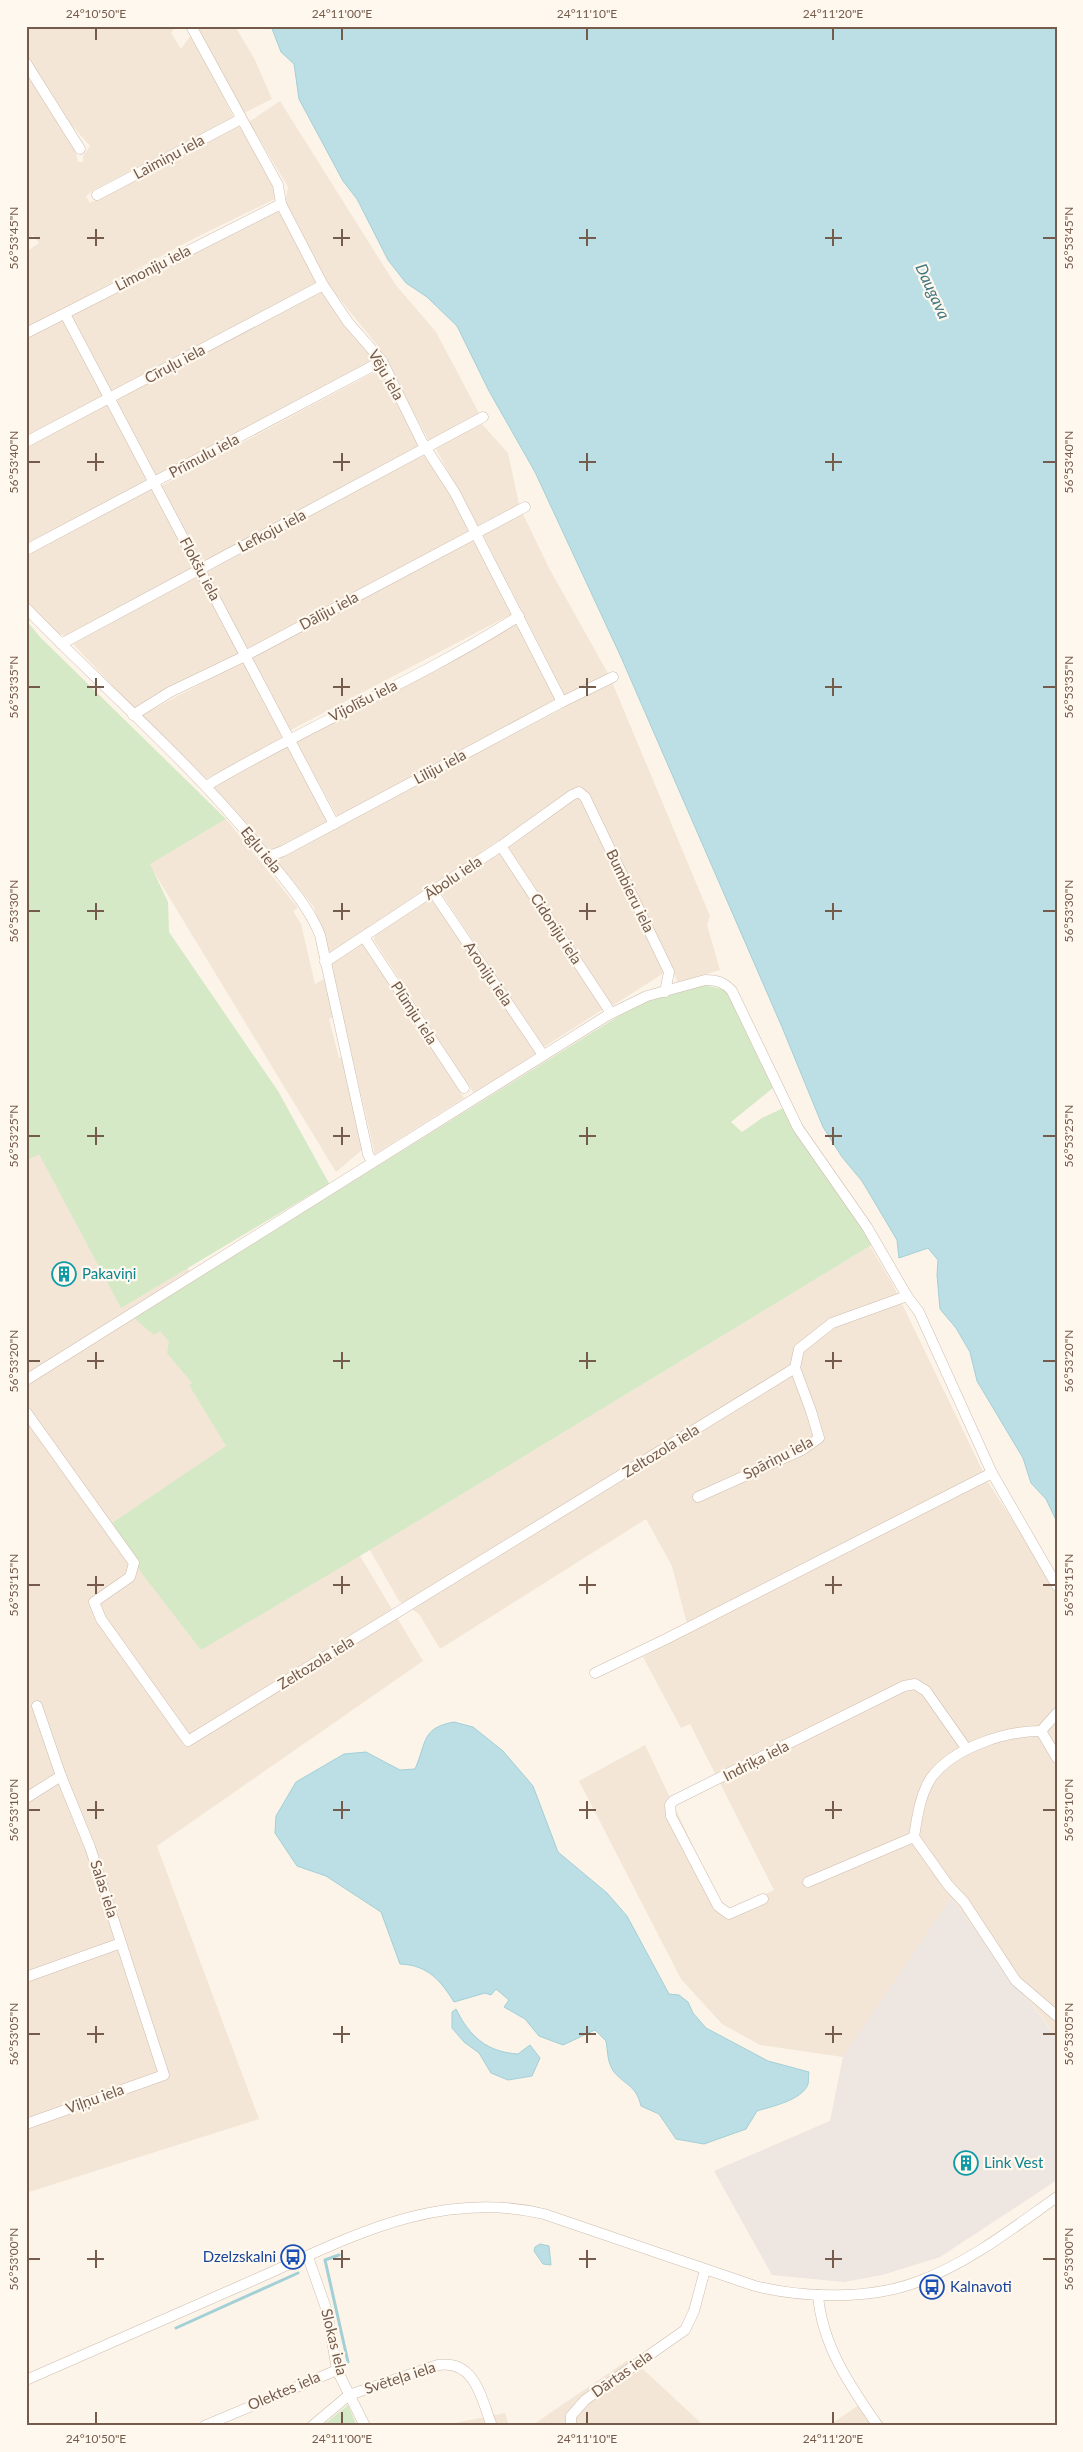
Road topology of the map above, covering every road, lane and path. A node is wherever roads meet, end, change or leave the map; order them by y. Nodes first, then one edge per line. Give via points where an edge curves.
1 (191, 26) edge
2 (26, 63) edge
3 (241, 119) junction
4 (80, 149) dead end
5 (97, 195) dead end
6 (281, 204) junction
7 (323, 285) junction
8 (65, 314) junction
9 (26, 333) edge
10 (382, 361) junction
11 (110, 398) junction
12 (483, 417) dead end
13 (26, 442) edge
14 (426, 447) junction
15 (155, 483) junction
16 (525, 507) dead end
17 (476, 533) junction
18 (26, 550) edge
19 (200, 568) junction
20 (26, 608) edge
21 (519, 616) junction
22 (61, 644) junction
23 (245, 656) junction
24 (613, 677) dead end
25 (562, 702) junction
26 (133, 715) junction
27 (289, 739) junction
28 (206, 786) junction
29 (579, 792) joint
30 (334, 824) junction
31 (501, 846) junction
32 (267, 857) junction
33 (433, 892) junction
34 (364, 937) junction
35 (326, 962) junction
36 (665, 992) junction
37 (611, 1013) junction
38 (543, 1055) junction
39 (464, 1088) dead end
40 (372, 1162) junction
41 (907, 1296) junction
42 (794, 1368) junction
43 (26, 1380) edge
44 (26, 1412) edge
45 (992, 1474) junction
46 (698, 1497) dead end
47 (1057, 1586) edge
48 (595, 1673) dead end
49 (37, 1706) dead end
50 (1057, 1712) edge
51 (1041, 1731) junction
52 (966, 1748) junction
53 (1057, 1758) edge
54 (61, 1776) junction
55 (26, 1798) edge
56 (914, 1837) junction
57 (808, 1882) dead end
58 (763, 1899) dead end
59 (121, 1942) junction
60 (26, 1977) edge
61 (1057, 2016) edge
62 (164, 2075) joint
63 (26, 2124) edge
64 (1057, 2197) edge
65 (308, 2257) junction
66 (705, 2270) junction
67 (818, 2295) junction
68 (337, 2370) junction
69 (26, 2380) edge
70 (349, 2395) junction
71 (204, 2426) edge
72 (312, 2426) edge
73 (365, 2426) edge
74 (492, 2426) edge
75 (571, 2426) edge
76 (878, 2426) edge

1 - 3 street, Vēju iela
2 - 4 street
3 - 5 street, Laimiņu iela
3 - 6 street, Vēju iela via 278,185
6 - 7 street, Vēju iela
6 - 8 street, Limoniju iela
7 - 10 street, Vēju iela via 348,322
7 - 11 street, Cīruļu iela
8 - 9 street, Limoniju iela
8 - 11 street, Flokšu iela
10 - 14 street, Vēju iela
10 - 15 street, Prīmulu iela
11 - 13 street, Cīruļu iela
11 - 15 street, Flokšu iela
12 - 14 street, Lefkoju iela
14 - 17 street, Vēju iela
14 - 19 street, Lefkoju iela
15 - 18 street, Prīmulu iela
15 - 19 street, Flokšu iela
16 - 17 street, Dāliju iela
17 - 21 street, Vēju iela
17 - 23 street, Dāliju iela
19 - 22 street, Lefkoju iela
19 - 23 street, Flokšu iela
20 - 22 street, Egļu iela
21 - 25 street, Vēju iela
21 - 27 street, Vijolīšu iela via 482,640
22 - 26 street, Egļu iela
23 - 26 street, Dāliju iela via 170,692
23 - 27 street, Flokšu iela
24 - 25 street, Liliju iela
25 - 30 street, Liliju iela
26 - 28 street, Egļu iela
27 - 28 street, Vijolīšu iela
27 - 30 street, Flokšu iela
28 - 32 street, Egļu iela
29 - 31 street, Ābolu iela
29 - 36 street, Bumbieru iela via 585,797 669,972
30 - 32 street, Liliju iela
31 - 33 street, Ābolu iela
31 - 37 street, Cidoniju iela
32 - 35 street, Egļu iela via 313,916
33 - 34 street, Ābolu iela
33 - 38 street, Aroniju iela
34 - 35 street, Ābolu iela
34 - 39 street, Plūmju iela
35 - 40 street, Egļu iela
36 - 37 street via 632,1002
36 - 41 street via 705,980 726,984 739,1004 798,1128 867,1227
37 - 38 street
38 - 40 street
40 - 43 street
41 - 42 street via 832,1323 799,1349
41 - 45 street via 927,1327
42 - 44 street, Zeltozola iela via 188,1741 100,1619 94,1602 130,1577 134,1563
42 - 46 street, Spāriņu iela via 819,1438 802,1450
45 - 47 street
45 - 48 street
49 - 54 street, Salas iela
50 - 51 street
51 - 52 street via 1026,1731
51 - 53 street
52 - 56 street via 930,1779 919,1807
52 - 58 street, Indriķa iela via 926,1691 915,1684 890,1692 673,1801 671,1816 718,1906 729,1914
54 - 55 street
54 - 59 street, Salas iela via 90,1848
56 - 57 street
56 - 61 street via 964,1902 1016,1981
59 - 60 street
59 - 62 street, Salas iela
62 - 63 street, Viļņu iela
64 - 67 street via 969,2257 916,2282 860,2293
65 - 66 street via 389,2222 432,2211 488,2206 544,2214
65 - 68 street, Slokas iela via 327,2311
65 - 69 street
66 - 67 street via 779,2292
66 - 75 street, Dārtas iela via 694,2311 685,2330 585,2400 571,2416
67 - 76 street via 835,2359
68 - 70 street, Slokas iela
68 - 71 street, Olektes iela
70 - 72 street, Svēteļa iela
70 - 73 street, Slokas iela
70 - 74 street, Svēteļa iela via 451,2363 471,2375

